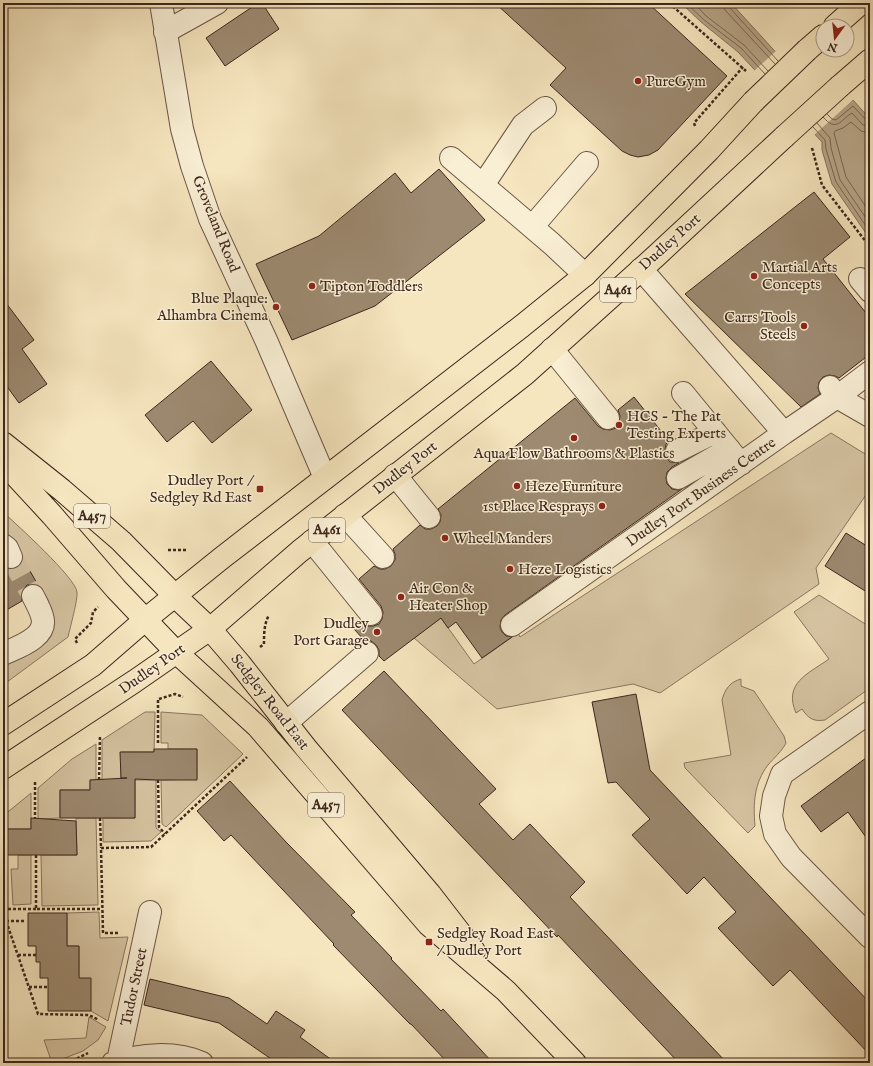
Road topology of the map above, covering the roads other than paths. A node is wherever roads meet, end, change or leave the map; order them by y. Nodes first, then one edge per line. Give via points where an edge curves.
1 (161, 3) edge
2 (217, 3) edge
3 (861, 3) edge
4 (844, 18) edge
5 (165, 32) junction
6 (815, 43) edge
7 (870, 60) edge
8 (545, 108) dead end
9 (451, 158) dead end
10 (587, 163) dead end
11 (482, 185) junction
12 (532, 227) junction
13 (641, 269) junction
14 (585, 276) junction
15 (552, 349) junction
16 (870, 372) edge
17 (833, 392) junction
18 (683, 393) dead end
19 (870, 416) edge
20 (608, 418) dead end
21 (715, 432) junction
22 (784, 433) junction
23 (3, 443) edge
24 (677, 451) dead end
25 (735, 456) junction
26 (3, 462) edge
27 (395, 475) junction
28 (325, 478) junction
29 (678, 478) dead end
30 (345, 515) junction
31 (429, 517) dead end
32 (312, 541) junction
33 (383, 557) dead end
34 (33, 596) tunnel mouth
35 (175, 596) junction
36 (371, 614) dead end
37 (521, 614) dead end
38 (146, 619) junction
39 (210, 629) junction
40 (176, 652) junction
41 (367, 653) dead end
42 (3, 654) edge
43 (870, 712) edge
44 (286, 722) junction
45 (3, 724) edge
46 (3, 768) edge
47 (150, 912) dead end
48 (870, 937) edge
49 (506, 991) junction
50 (115, 1062) edge
51 (202, 1063) edge
52 (575, 1063) edge

1 - 5 street, Groveland Road
2 - 5 street
3 - 4 main road
5 - 28 street, Groveland Road via 182,129 210,219 266,340
6 - 14 main road, A461, bridge via 753,102
7 - 13 main road, Dudley Port / A461, bridge
8 - 11 street via 523,125
9 - 11 street
10 - 12 street
11 - 12 street
12 - 14 street
13 - 15 main road, Dudley Port / A461
13 - 22 street, Dudley Port Business Centre
14 - 28 main road, A461
15 - 20 street
15 - 27 main road, Dudley Port / A461 via 525,374
16 - 17 street
17 - 19 street
17 - 22 street
18 - 21 street
21 - 24 street
21 - 25 street
22 - 25 street, Dudley Port Business Centre
23 - 35 main road, Sedgley Road East / A457 via 121,541
25 - 29 street
25 - 37 street, Dudley Port Business Centre via 648,523
26 - 38 main road, Sedgley Road East / A457
27 - 30 main road, Dudley Port / A461
27 - 31 street
28 - 35 main road, A461
30 - 32 main road, Dudley Port / A461
30 - 33 street
32 - 36 street
32 - 39 main road, Dudley Port / A461
34 - 42 street via 43,617 41,630 32,640
35 - 38 main road, A461
35 - 39 main road, Sedgley Road East / A457
38 - 40 main road, Sedgley Road East / A457
38 - 45 main road, A461 via 92,665
39 - 40 main road, Dudley Port / A461
39 - 44 main road, Sedgley Road East / A457
40 - 46 main road, Dudley Port / A461
40 - 49 main road, Sedgley Road East / A457 via 258,726 429,925
41 - 44 street
43 - 48 street via 782,774 774,796 771,816 775,834 791,857
44 - 49 main road, Sedgley Road East / A457 via 430,894
47 - 50 street, Tudor Street
49 - 52 main road, Sedgley Road East / A457
50 - 51 street, Tudor Street via 151,1055 177,1057

